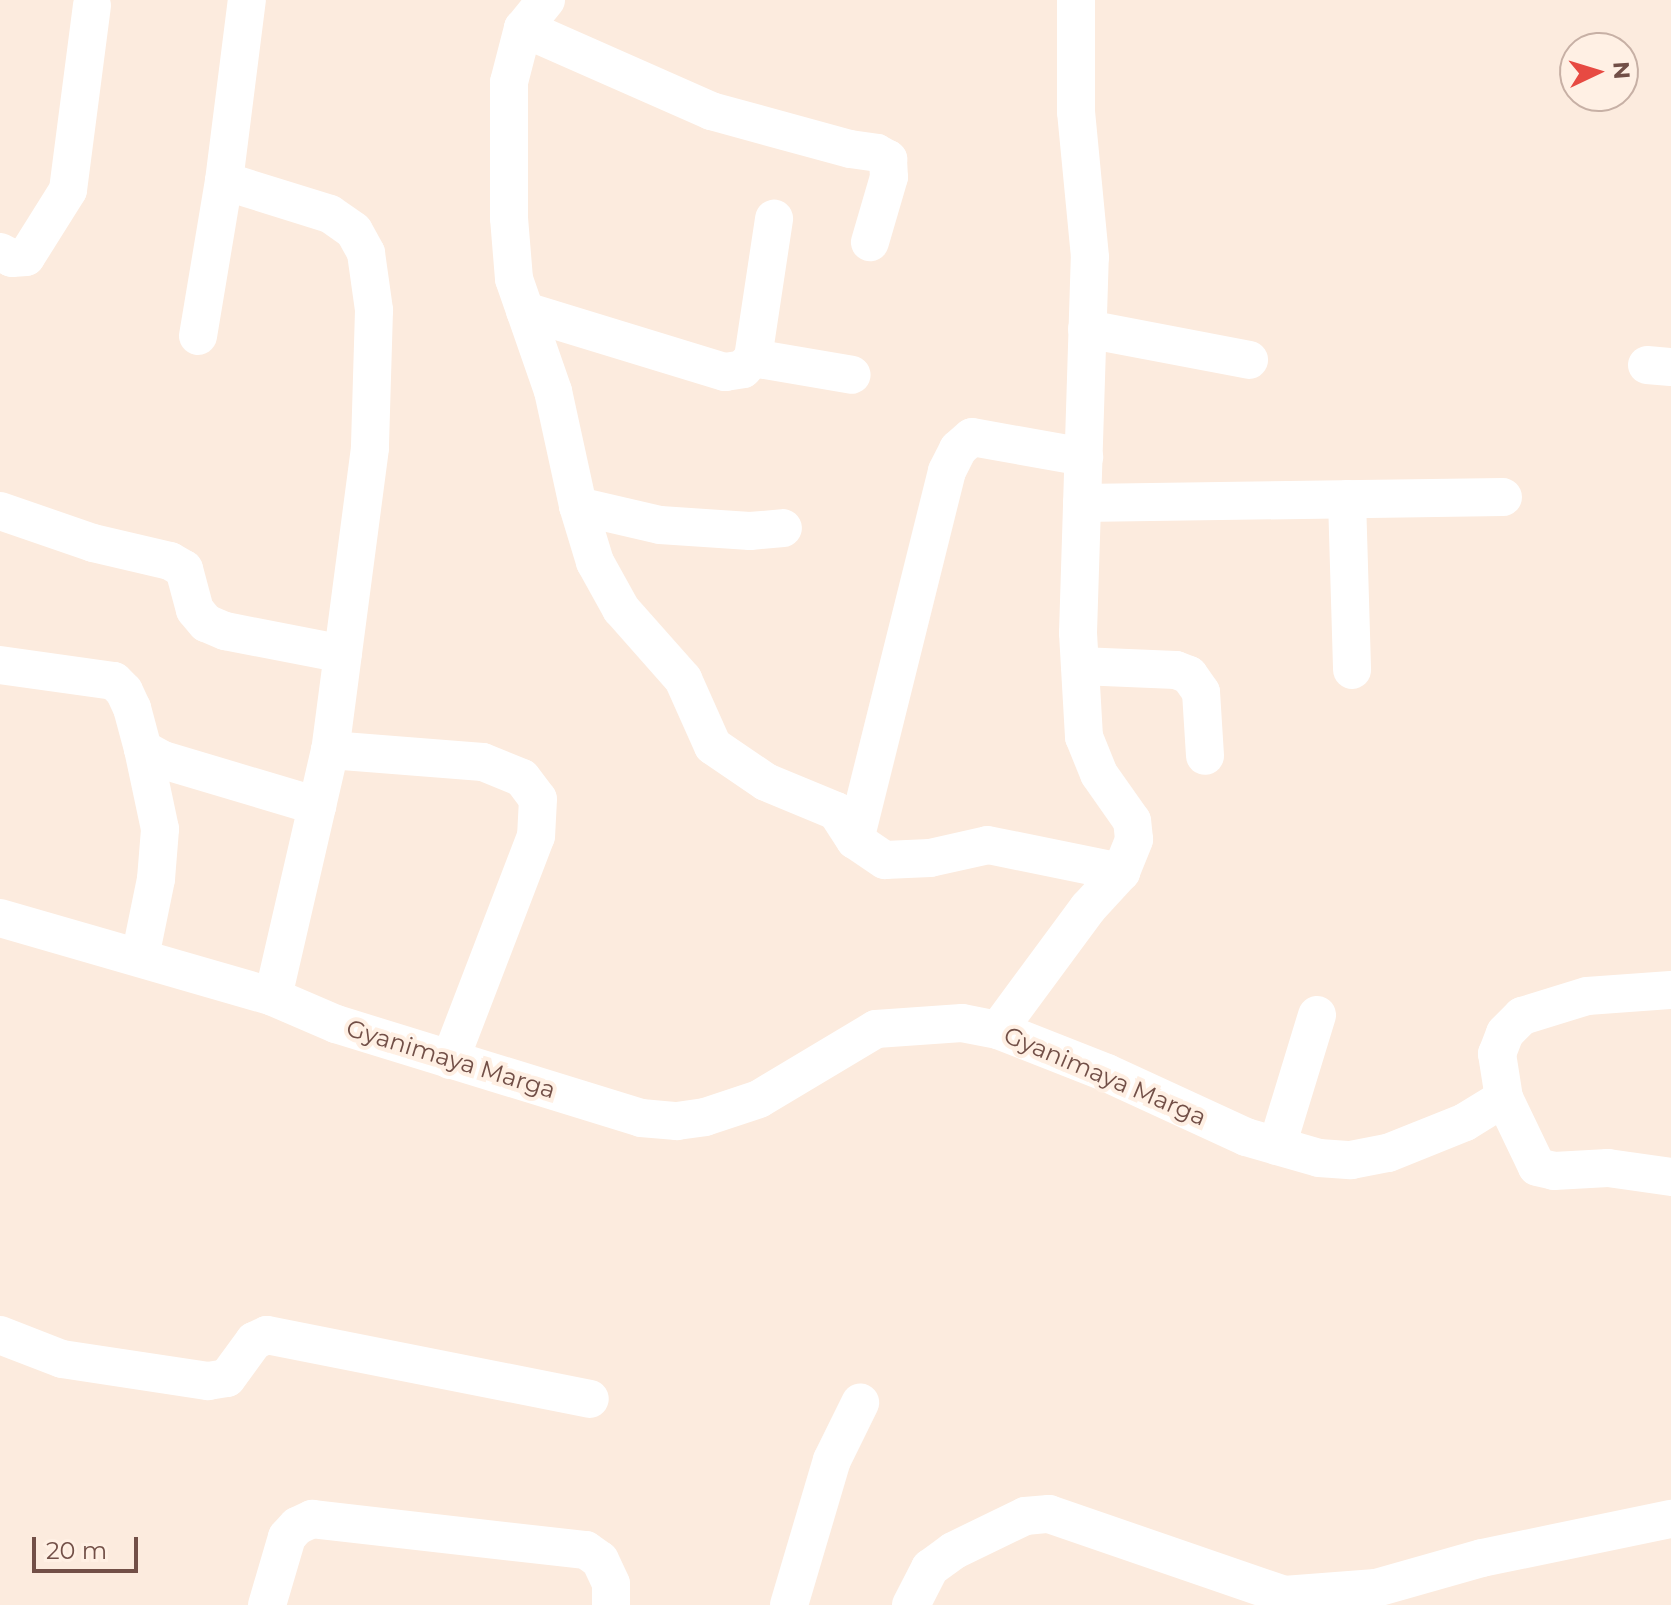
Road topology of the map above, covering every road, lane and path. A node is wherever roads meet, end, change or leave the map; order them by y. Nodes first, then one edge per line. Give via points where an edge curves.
1 (247, 0) edge
2 (1076, 0) edge
3 (92, 6) dead end
4 (534, 14) edge
5 (224, 181) junction
6 (774, 219) dead end
7 (870, 242) dead end
8 (0, 252) edge
9 (525, 311) junction
10 (1087, 329) junction
11 (198, 336) dead end
12 (753, 358) junction
13 (1249, 360) dead end
14 (852, 375) dead end
15 (1084, 457) junction
16 (1503, 497) dead end
17 (1347, 499) junction
18 (1082, 503) junction
19 (578, 506) junction
20 (0, 511) edge
21 (783, 528) dead end
22 (343, 654) junction
23 (0, 665) edge
24 (1080, 666) junction
25 (1352, 670) dead end
26 (143, 749) junction
27 (330, 750) junction
28 (1205, 756) dead end
29 (317, 806) junction
30 (855, 840) junction
31 (1121, 872) junction
32 (0, 918) edge
33 (140, 957) junction
34 (1671, 990) edge
35 (273, 997) junction
36 (1317, 1015) dead end
37 (998, 1030) junction
38 (450, 1060) junction
39 (1504, 1098) junction
40 (1277, 1146) junction
41 (1671, 1177) edge
42 (0, 1335) edge
43 (590, 1399) dead end
44 (860, 1403) dead end
45 (1671, 1519) edge
46 (267, 1605) edge
47 (611, 1605) edge
48 (789, 1605) edge
49 (911, 1605) edge

1 - 5 street
2 - 10 street via 1076,112 1090,257
3 - 8 street via 68,190 26,257
4 - 7 street via 711,111 888,159 889,177
4 - 9 street via 509,82 514,279
5 - 11 street
5 - 22 street via 330,214 354,231 366,253 374,310 370,448
6 - 12 street
9 - 12 street via 725,372 743,369
9 - 19 street via 553,391
10 - 13 street
10 - 15 street
12 - 14 street
15 - 18 street
15 - 30 street via 972,437 958,449 947,471
16 - 17 street
17 - 18 street
17 - 25 street
18 - 24 street
19 - 21 street via 660,525
19 - 30 street via 608,586 621,609 683,679 713,746 766,782 836,811
20 - 22 street via 93,543 170,561 184,569 195,610 206,623 225,631
22 - 27 street
23 - 26 street via 114,681 132,708
24 - 28 street via 1189,675 1201,692
24 - 31 street via 1084,737 1099,774 1132,821 1134,839
26 - 29 street via 163,760
26 - 33 street via 160,829
27 - 29 street
27 - 38 street via 483,762 522,778 538,799 536,836
29 - 35 street
30 - 31 street via 885,860 930,858 988,845
31 - 37 street
32 - 33 street, Gyanimaya Marga
33 - 35 street, Gyanimaya Marga
34 - 39 street via 1587,996 1522,1016 1505,1033 1497,1054
35 - 38 street, Gyanimaya Marga via 336,1024
36 - 40 street
37 - 38 street, Gyanimaya Marga via 937,1023 876,1029 759,1099 677,1121 641,1118
37 - 40 street, Gyanimaya Marga
39 - 40 street, Gyanimaya Marga via 1465,1122 1388,1153 1351,1160 1319,1158
39 - 41 street via 1537,1167 1608,1168
42 - 43 street via 62,1359 208,1381 227,1378 254,1341 267,1335
44 - 48 street via 832,1460
45 - 49 street via 1482,1558 1376,1588 1284,1595 1090,1526 1049,1514 1025,1516 930,1568
46 - 47 street via 287,1537 312,1519 586,1550 600,1560 611,1584

